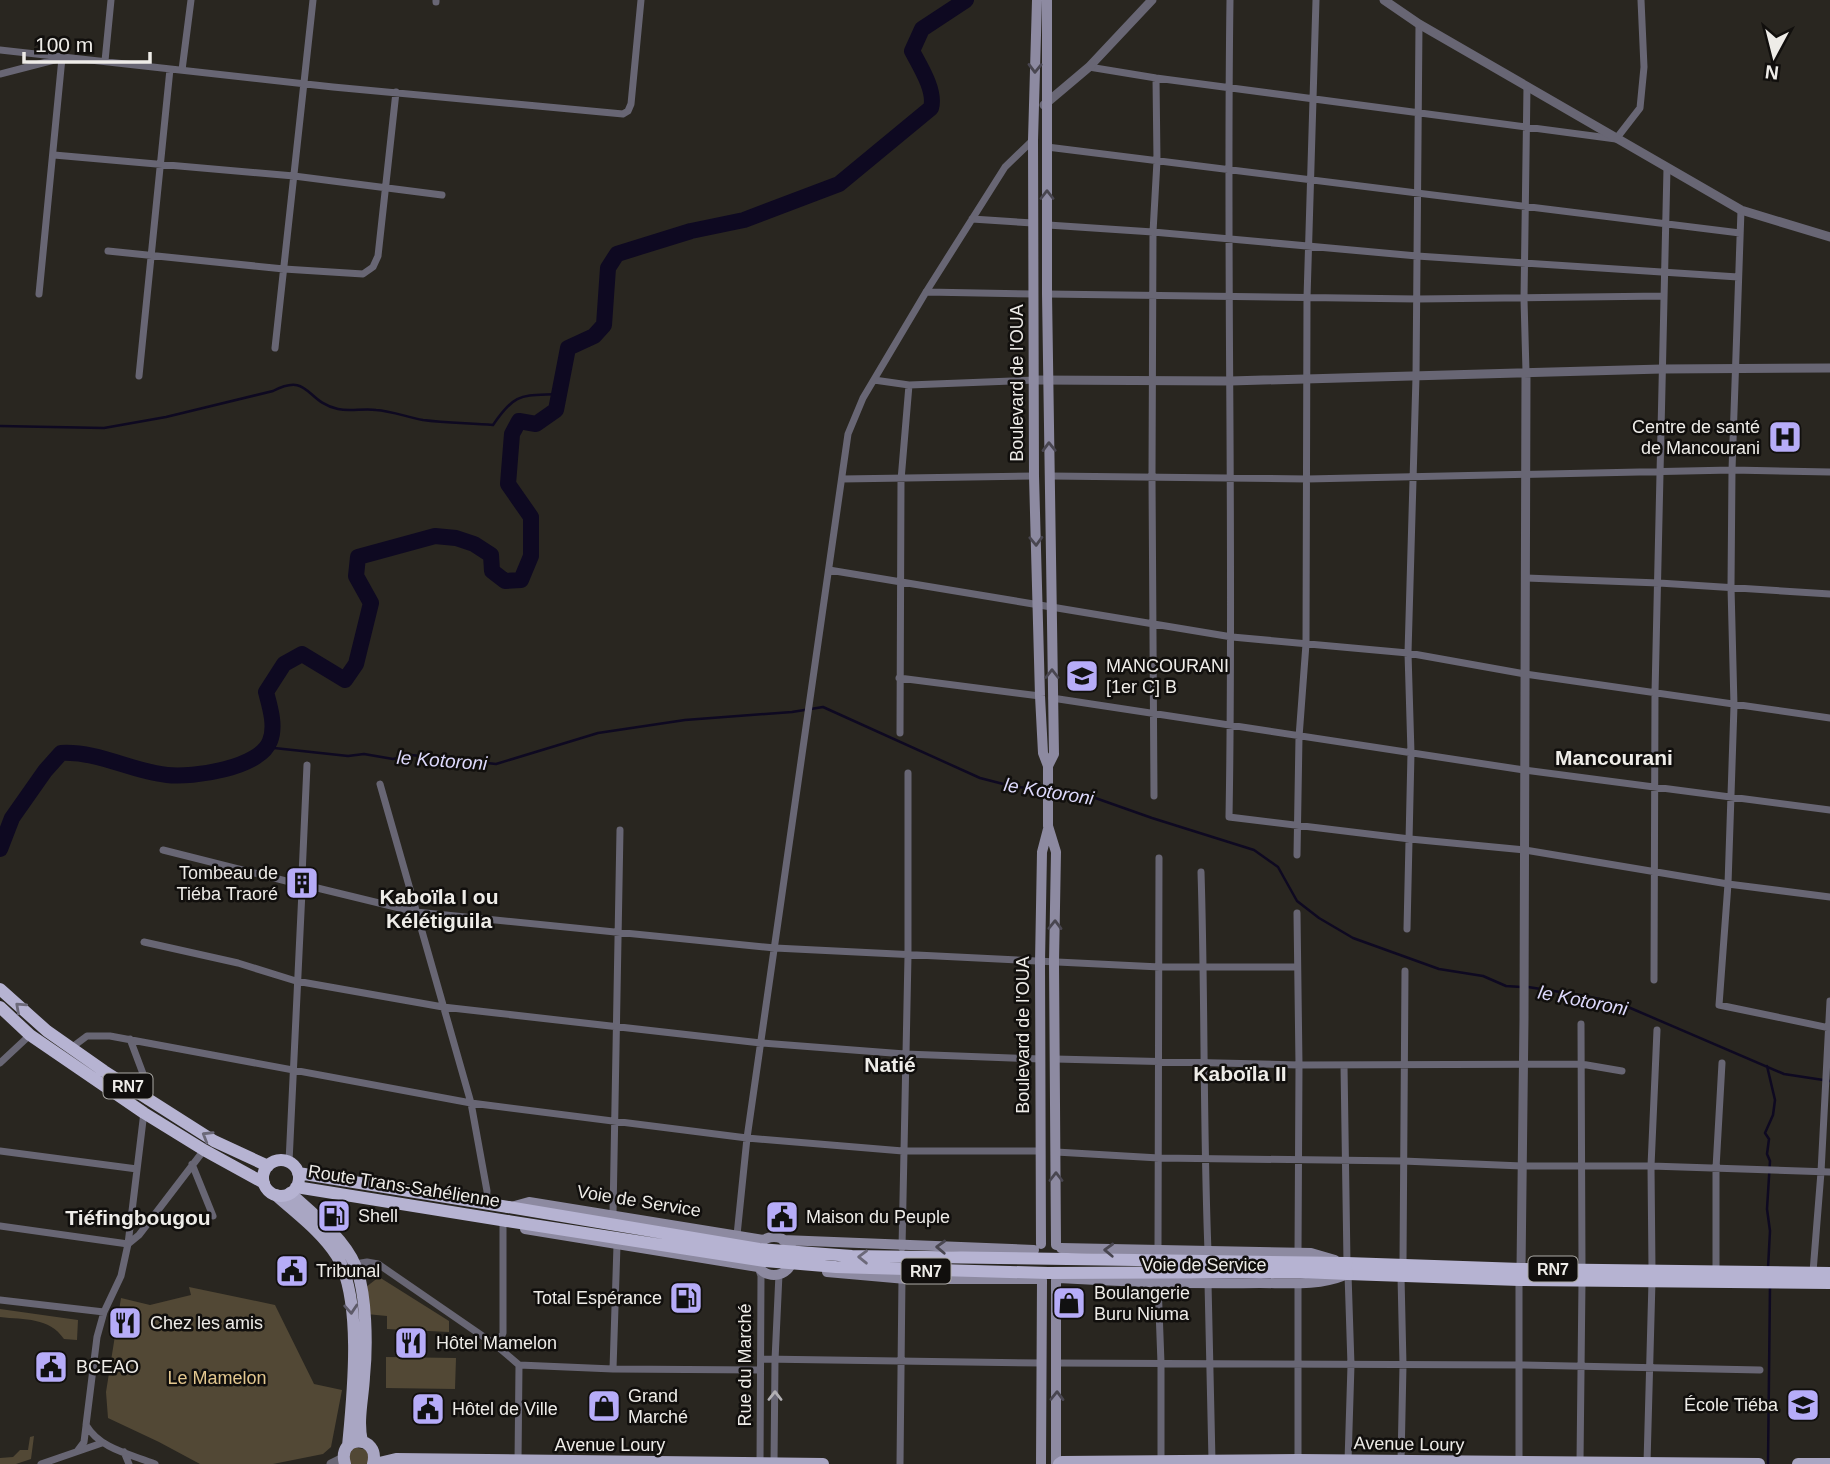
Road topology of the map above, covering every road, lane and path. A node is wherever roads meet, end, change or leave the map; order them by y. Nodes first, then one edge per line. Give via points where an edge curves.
1 (111, 0) edge
2 (191, 0) edge
3 (313, 0) edge
4 (641, 0) edge
5 (1037, 0) edge
6 (1046, 0) edge
7 (1152, 0) edge
8 (1230, 0) edge
9 (1316, 0) edge
10 (1384, 0) edge
11 (1641, 0) edge
12 (1419, 24) junction
13 (0, 50) edge
14 (62, 58) junction
15 (105, 61) junction
16 (1090, 67) junction
17 (170, 69) junction
18 (182, 70) junction
19 (0, 74) edge
20 (1156, 78) junction
21 (303, 84) junction
22 (1527, 86) junction
23 (1229, 88) junction
24 (396, 92) junction
25 (1313, 98) junction
26 (1040, 105) junction
27 (1419, 113) junction
28 (1526, 127) junction
29 (1033, 139) junction
30 (1616, 139) junction
31 (1047, 147) junction
32 (54, 155) junction
33 (1157, 161) junction
34 (162, 164) junction
35 (1228, 168) junction
36 (1667, 168) junction
37 (294, 176) junction
38 (1310, 181) junction
39 (386, 187) junction
40 (1418, 193) junction
41 (442, 195) dead end
42 (1526, 207) junction
43 (1741, 210) junction
44 (972, 219) junction
45 (1033, 223) junction
46 (1048, 225) junction
47 (1665, 225) junction
48 (1153, 232) junction
49 (1740, 233) junction
50 (1830, 237) edge
51 (1229, 239) junction
52 (1308, 247) junction
53 (108, 251) dead end
54 (151, 255) junction
55 (1417, 256) junction
56 (1524, 262) junction
57 (284, 269) junction
58 (1664, 271) junction
59 (1738, 277) junction
60 (926, 292) junction
61 (39, 294) dead end
62 (1034, 294) junction
63 (1047, 294) junction
64 (1229, 296) junction
65 (1664, 296) junction
66 (1154, 297) junction
67 (1307, 298) junction
68 (1417, 299) junction
69 (1524, 299) junction
70 (275, 348) dead end
71 (1735, 367) junction
72 (1830, 368) edge
73 (1662, 369) junction
74 (1526, 372) junction
75 (139, 376) dead end
76 (1416, 377) junction
77 (1307, 378) junction
78 (874, 380) junction
79 (1035, 380) junction
80 (1048, 380) junction
81 (1152, 381) junction
82 (1230, 381) junction
83 (909, 385) junction
84 (1732, 470) junction
85 (1661, 471) junction
86 (1830, 472) edge
87 (1524, 475) junction
88 (1034, 476) junction
89 (1049, 476) junction
90 (1152, 477) junction
91 (1230, 478) junction
92 (1413, 478) junction
93 (842, 479) junction
94 (1307, 479) junction
95 (901, 480) junction
96 (829, 570) junction
97 (1525, 578) junction
98 (900, 582) junction
99 (1659, 583) junction
100 (1731, 587) junction
101 (1830, 594) edge
102 (1038, 606) junction
103 (1052, 608) junction
104 (1154, 624) junction
105 (1232, 637) junction
106 (1306, 644) junction
107 (1408, 653) junction
108 (1525, 674) junction
109 (899, 678) junction
110 (1656, 693) junction
111 (1040, 696) junction
112 (1052, 698) junction
113 (1734, 705) junction
114 (1155, 714) junction
115 (1830, 718) edge
116 (1231, 726) junction
117 (900, 733) dead end
118 (1299, 737) junction
119 (1411, 753) junction
120 (307, 765) dead end
121 (1048, 766) junction
122 (1524, 770) junction
123 (908, 773) dead end
124 (380, 784) dead end
125 (1656, 786) junction
126 (1154, 796) dead end
127 (1731, 797) junction
128 (1830, 810) edge
129 (1298, 825) junction
130 (1048, 826) junction
131 (620, 830) dead end
132 (1410, 839) junction
133 (163, 850) dead end
134 (1525, 850) junction
135 (1297, 855) dead end
136 (1159, 858) dead end
137 (1201, 872) dead end
138 (1655, 872) junction
139 (302, 875) junction
140 (294, 883) junction
141 (1728, 884) junction
142 (305, 889) junction
143 (1830, 897) edge
144 (416, 912) junction
145 (1297, 913) dead end
146 (1408, 929) dead end
147 (619, 933) junction
148 (144, 942) dead end
149 (775, 948) junction
150 (908, 956) junction
151 (1040, 962) junction
152 (1054, 962) junction
153 (1160, 967) junction
154 (1204, 967) junction
155 (1297, 967) junction
156 (1405, 971) dead end
157 (1654, 980) dead end
158 (296, 981) junction
159 (0, 989) edge
160 (1830, 1001) edge
161 (0, 1007) edge
162 (443, 1007) junction
163 (1581, 1024) dead end
164 (616, 1027) junction
165 (1830, 1028) edge
166 (1657, 1030) dead end
167 (30, 1035) junction
168 (130, 1040) junction
169 (761, 1043) junction
170 (70, 1048) junction
171 (905, 1054) junction
172 (1040, 1059) junction
173 (1055, 1059) junction
174 (1160, 1062) junction
175 (0, 1063) edge
176 (1722, 1063) dead end
177 (1203, 1064) junction
178 (1581, 1064) junction
179 (1344, 1065) junction
180 (1522, 1065) junction
181 (1299, 1066) junction
182 (1404, 1066) junction
183 (294, 1070) junction
184 (1622, 1071) dead end
185 (148, 1097) junction
186 (471, 1103) junction
187 (144, 1113) junction
188 (615, 1121) junction
189 (747, 1138) junction
190 (204, 1150) junction
191 (0, 1151) edge
192 (903, 1151) junction
193 (1040, 1152) junction
194 (1056, 1152) junction
195 (1158, 1158) junction
196 (1204, 1158) junction
197 (1297, 1160) junction
198 (1346, 1160) junction
199 (1403, 1161) junction
200 (289, 1162) junction
201 (192, 1164) junction
202 (1581, 1165) junction
203 (268, 1166) junction
204 (1522, 1166) junction
205 (1651, 1166) junction
206 (1716, 1168) junction
207 (137, 1169) junction
208 (1826, 1172) edge
209 (264, 1183) junction
210 (290, 1187) junction
211 (486, 1204) junction
212 (613, 1214) junction
213 (213, 1216) dead end
214 (506, 1216) junction
215 (0, 1226) edge
216 (737, 1235) junction
217 (764, 1240) junction
218 (783, 1240) junction
219 (128, 1244) junction
220 (617, 1245) junction
221 (902, 1246) junction
222 (1037, 1247) junction
223 (1058, 1247) junction
224 (1208, 1251) junction
225 (1158, 1252) junction
226 (1298, 1253) junction
227 (355, 1264) junction
228 (758, 1266) junction
229 (1348, 1269) junction
230 (1402, 1270) junction
231 (1716, 1270) junction
232 (784, 1271) junction
233 (1813, 1272) junction
234 (1830, 1273) edge
235 (1520, 1274) junction
236 (1582, 1275) junction
237 (1652, 1276) junction
238 (1759, 1277) junction
239 (1780, 1277) junction
240 (902, 1278) junction
241 (1057, 1279) junction
242 (1040, 1280) junction
243 (1158, 1283) junction
244 (1208, 1283) junction
245 (1298, 1283) junction
246 (1830, 1283) edge
247 (0, 1300) edge
248 (104, 1312) junction
249 (497, 1346) junction
250 (761, 1359) junction
251 (775, 1360) junction
252 (901, 1361) junction
253 (1211, 1362) junction
254 (1042, 1363) junction
255 (1057, 1363) junction
256 (1161, 1363) junction
257 (1298, 1363) junction
258 (519, 1365) junction
259 (1351, 1365) junction
260 (1403, 1365) junction
261 (1521, 1365) junction
262 (1580, 1367) junction
263 (1649, 1368) junction
264 (613, 1369) junction
265 (761, 1370) junction
266 (1760, 1370) dead end
267 (86, 1425) junction
268 (362, 1442) junction
269 (102, 1443) junction
270 (78, 1450) junction
271 (124, 1452) junction
272 (345, 1456) edge
273 (374, 1460) edge
274 (1298, 1460) junction
275 (1161, 1461) junction
276 (1212, 1461) junction
277 (1348, 1461) junction
278 (1401, 1461) junction
279 (518, 1462) junction
280 (1519, 1462) edge
281 (1580, 1462) junction
282 (657, 1463) edge
283 (1647, 1463) edge
284 (41, 1464) edge
285 (129, 1464) edge
286 (155, 1464) edge
287 (331, 1464) edge
288 (760, 1464) edge
289 (774, 1464) edge
290 (824, 1464) edge
291 (900, 1464) edge
292 (1041, 1464) edge
293 (1057, 1464) edge
294 (1759, 1464) edge
295 (1798, 1464) edge
296 (1830, 1464) edge

1 - 15 street
2 - 18 street
3 - 21 street
4 - 24 street via 631,104 623,114
5 -> 26 main road, Boulevard de l'OUA
6 - 26 main road
7 - 16 street
8 - 23 street
9 - 25 street
10 - 12 street
11 - 30 street via 1644,68 1640,108
12 - 22 street
12 - 27 street
13 - 14 street
14 - 15 street
14 - 19 street
14 - 32 street
15 - 17 street
16 - 20 street
16 - 26 street
17 - 18 street
17 - 34 street
18 - 21 street
20 - 23 street
20 - 33 street
21 - 24 street
21 - 37 street
22 - 28 street
22 - 30 street
23 - 25 street
23 - 35 street
24 - 39 street
25 - 27 street
25 - 38 street
26 - 29 main road, Boulevard de l'OUA
26 - 31 main road
27 - 28 street
27 - 40 street
28 - 30 street
28 - 42 street
29 - 44 street via 1005,167
29 - 45 main road, Boulevard de l'OUA
30 - 36 street
31 - 33 street
46 -> 31 main road
32 - 34 street
32 - 61 street
33 - 35 street
33 - 48 street
34 - 37 street
34 - 54 street
35 - 38 street
35 - 51 street
36 - 43 street
36 - 47 street
37 - 39 street
37 - 57 street
38 - 40 street
38 - 52 street
39 - 41 street
39 - 57 street via 379,256 373,267 363,274
40 - 42 street
40 - 55 street
42 - 47 street
42 - 56 street
43 - 49 street
43 - 50 street
44 - 45 street
44 - 60 street
45 - 62 main road, Boulevard de l'OUA
46 - 48 street
46 - 63 main road
47 - 49 street
47 - 58 street
48 - 51 street
48 - 66 street
49 - 59 street
51 - 52 street
51 - 64 street
52 - 55 street
52 - 67 street
53 - 54 street
54 - 57 street
54 - 75 street
55 - 56 street
55 - 68 street
56 - 58 street
56 - 69 street
57 - 70 street
58 - 59 street
58 - 65 street
59 - 71 street
60 - 62 street
60 - 78 street
62 - 79 main road, Boulevard de l'OUA
63 - 66 street
63 - 80 main road
64 - 66 street
64 - 67 street
64 - 82 street
65 - 69 street
65 - 73 street
66 - 81 street
67 - 68 street
67 - 77 street
68 - 69 street
68 - 76 street
69 - 74 street
71 - 72 street
71 - 73 street
71 - 84 street
73 - 74 street
73 - 85 street
74 - 76 street
74 - 87 street
76 - 77 street
76 - 92 street
77 - 82 street
77 - 94 street
78 - 83 street
78 - 93 street via 848,434
79 - 80 street
79 - 83 street
79 - 88 main road, Boulevard de l'OUA
80 - 81 street
89 -> 80 main road
81 - 82 street
81 - 90 street
82 - 91 street
83 - 95 street
84 - 85 street
84 - 86 street
84 - 100 street
85 - 87 street
85 - 99 street
87 - 92 street
87 - 97 street
88 - 95 street
88 -> 102 main road, Boulevard de l'OUA
89 - 90 street
89 - 103 main road
90 - 91 street
90 - 104 street
91 - 94 street
91 - 105 street
92 - 94 street
92 - 107 street
93 - 95 street
93 - 96 street
94 - 106 street
95 - 98 street
96 - 98 street
96 - 149 street
97 - 99 street
97 - 108 street
98 - 102 street
98 - 109 street
99 - 100 street
99 - 110 street
100 - 101 street
100 - 113 street
102 - 103 street
102 - 111 main road, Boulevard de l'OUA
103 - 104 street
112 -> 103 main road
104 - 105 street
104 - 114 street
105 - 106 street
105 - 116 street
106 - 107 street
106 - 118 street
107 - 108 street
107 - 119 street
108 - 110 street
108 - 122 street
109 - 111 street
109 - 117 street
110 - 113 street
110 - 125 street
111 - 121 main road, Boulevard de l'OUA
112 - 114 street
112 - 121 main road via 1054,754
113 - 115 street
113 - 127 street
114 - 116 street
114 - 126 street
116 - 118 street
116 - 129 street via 1229,817
118 - 119 street
118 - 129 street
119 - 122 street
119 - 132 street
120 - 139 street
121 - 130 main road
122 - 125 street
122 - 134 street
123 - 150 street
124 - 144 street
125 - 127 street
125 - 138 street
127 - 128 street
127 - 141 street
129 - 132 street
129 - 135 street
130 - 151 main road, Boulevard de l'OUA via 1042,852
152 -> 130 main road via 1056,852
131 - 147 street
132 - 134 street
132 - 146 street
133 - 140 street
134 - 138 street
134 - 180 street
136 - 153 street
137 - 154 street
138 - 141 street
138 - 157 street
139 - 140 street
139 - 142 street via 309,879
140 - 142 street
141 - 143 street
141 - 165 street via 1719,1005
142 - 144 street
142 - 158 street
144 - 147 street
144 - 162 street
145 - 155 street
147 - 149 street
147 - 164 street
148 - 158 street
149 - 150 street
149 - 169 street
150 - 151 street
150 - 171 street
151 - 152 street
151 - 172 main road, Boulevard de l'OUA
152 - 153 street
152 - 173 main road
153 - 154 street
153 - 174 street
154 - 155 street
154 - 177 street
155 - 181 street
156 - 182 street
158 - 162 street
158 - 183 street
170 -> 159 highway, RN7
160 - 165 street
161 - 167 highway, RN7
162 - 164 street
162 - 186 street
163 - 178 street
164 - 169 street
164 - 188 street
165 - 208 street
166 - 205 street
167 - 175 street
167 - 187 highway, RN7
168 - 170 street via 87,1036
168 - 183 street
168 - 185 street
169 - 171 street
169 - 189 street
170 - 185 highway, RN7
171 - 172 street
171 - 192 street
172 - 193 main road, Boulevard de l'OUA
173 - 174 street
173 - 194 main road
174 - 177 street
174 - 195 street
176 - 206 street
177 - 181 street
177 - 196 street
178 - 180 street
178 - 184 street
178 - 202 street
179 - 181 street
179 - 182 street
179 - 198 street
180 - 182 street
180 - 204 street
181 - 197 street
182 - 199 street
183 - 186 street
183 - 200 street
185 - 187 street
203 -> 185 highway, RN7 via 214,1141
186 - 188 street
186 - 211 street
187 - 190 highway, RN7
187 - 207 street
188 - 189 street
188 - 212 street
189 - 192 street
189 - 216 street
190 - 201 street
190 - 209 highway, RN7
191 - 207 street
192 - 193 street
192 - 221 street
193 - 222 main road, Boulevard de l'OUA
194 - 195 street
223 -> 194 main road
195 - 196 street
195 - 225 street
196 - 197 street
196 - 224 street
197 - 198 street
197 - 226 street
198 - 199 street
198 - 229 street
199 - 204 street
199 - 230 street
200 - 203 highway, Route Trans-Sahélienne
200 - 210 highway, Route Trans-Sahélienne
201 - 213 street
201 - 219 street via 139,1236
202 - 204 street
202 - 205 street
202 - 236 street
203 - 209 highway
204 - 235 street
205 - 206 street
205 - 237 street
206 - 208 street
206 - 231 street
207 - 219 street
208 - 233 street
209 - 210 highway, RN7 via 268,1191
210 - 211 highway, Route Trans-Sahélienne / RN7
210 - 214 highway, Route Trans-Sahélienne / RN7
210 - 227 main road
210 -> 272 main road via 335,1253 348,1284 354,1373
211 - 214 highway, Route Trans-Sahélienne / RN7
212 - 214 main road, Voie de Service via 529,1202
212 - 216 main road, Voie de Service
214 - 220 main road via 517,1228
214 - 229 highway, RN7, bridge via 765,1261 836,1267 1048,1273
214 - 249 street via 503,1334
215 - 219 street
216 - 217 main road, Voie de Service
217 - 218 main road
217 - 228 main road via 756,1249
218 - 221 main road
218 - 232 main road via 792,1249 792,1262
219 - 248 street via 121,1276
220 - 228 main road
220 - 264 street
222 -> 221 main road
221 - 240 street
222 - 223 main road
222 - 242 main road via 1029,1263
225 -> 223 main road, Voie de Service
223 - 241 main road via 1068,1266
224 - 225 main road, Voie de Service
224 - 226 main road, Voie de Service
226 - 229 main road, Voie de Service via 1311,1253
227 - 249 street via 378,1264
227 - 268 main road via 363,1305
228 - 232 main road via 767,1274
228 - 250 street, Rue du Marché
229 - 230 highway, RN7
229 - 245 main road, Voie de Service via 1329,1282
229 - 259 street
230 - 235 highway, RN7
230 - 260 street
231 - 237 highway, RN7
231 - 238 highway, RN7
232 - 240 main road
232 - 251 street
233 - 234 highway, RN7
233 - 239 highway, RN7
235 - 236 highway, RN7
235 - 261 street
236 - 237 highway, RN7
236 - 262 street
237 - 238 highway, RN7
237 - 263 street
238 - 239 highway, RN7
239 - 246 highway, RN7
240 - 242 main road
240 - 252 street
241 - 242 main road
241 - 243 main road, Voie de Service
241 - 255 main road
242 - 254 main road
243 - 244 main road, Voie de Service
243 - 256 street
244 - 245 main road, Voie de Service
244 - 253 street
245 - 257 street
247 - 248 street
248 - 267 street
249 - 258 street
250 - 251 street
250 - 265 street, Rue du Marché
251 - 252 street
289 -> 251 street
252 - 254 street
252 - 291 street
253 - 256 street
253 - 257 street
253 - 276 street
254 - 292 main road
255 - 256 street
293 -> 255 main road
256 - 275 street
257 - 259 street
257 - 274 street
258 - 264 street
258 - 279 street
259 - 260 street
259 - 277 street
260 - 261 street
260 - 278 street
261 - 262 street
261 - 280 street
262 - 263 street
262 - 281 street
263 - 266 street
263 - 283 street
264 - 265 street
265 - 288 street, Rue du Marché
267 - 269 street
267 - 270 street
268 - 272 main road
268 - 273 main road via 368,1444
269 - 270 street
269 - 271 street
270 - 284 street
271 - 285 street
271 - 286 street
272 - 287 street
273 - 279 main road, Avenue Loury
274 - 276 main road, Avenue Loury
274 - 277 main road, Avenue Loury
275 - 276 main road, Avenue Loury
275 - 293 main road, Avenue Loury
277 - 278 main road, Avenue Loury
278 - 280 main road, Avenue Loury
279 - 282 main road, Avenue Loury
280 - 281 main road, Avenue Loury
281 - 283 main road, Avenue Loury
282 - 288 main road, Avenue Loury
283 - 294 main road, Avenue Loury
288 - 289 main road, Avenue Loury
289 - 290 main road, Avenue Loury
295 - 296 main road

